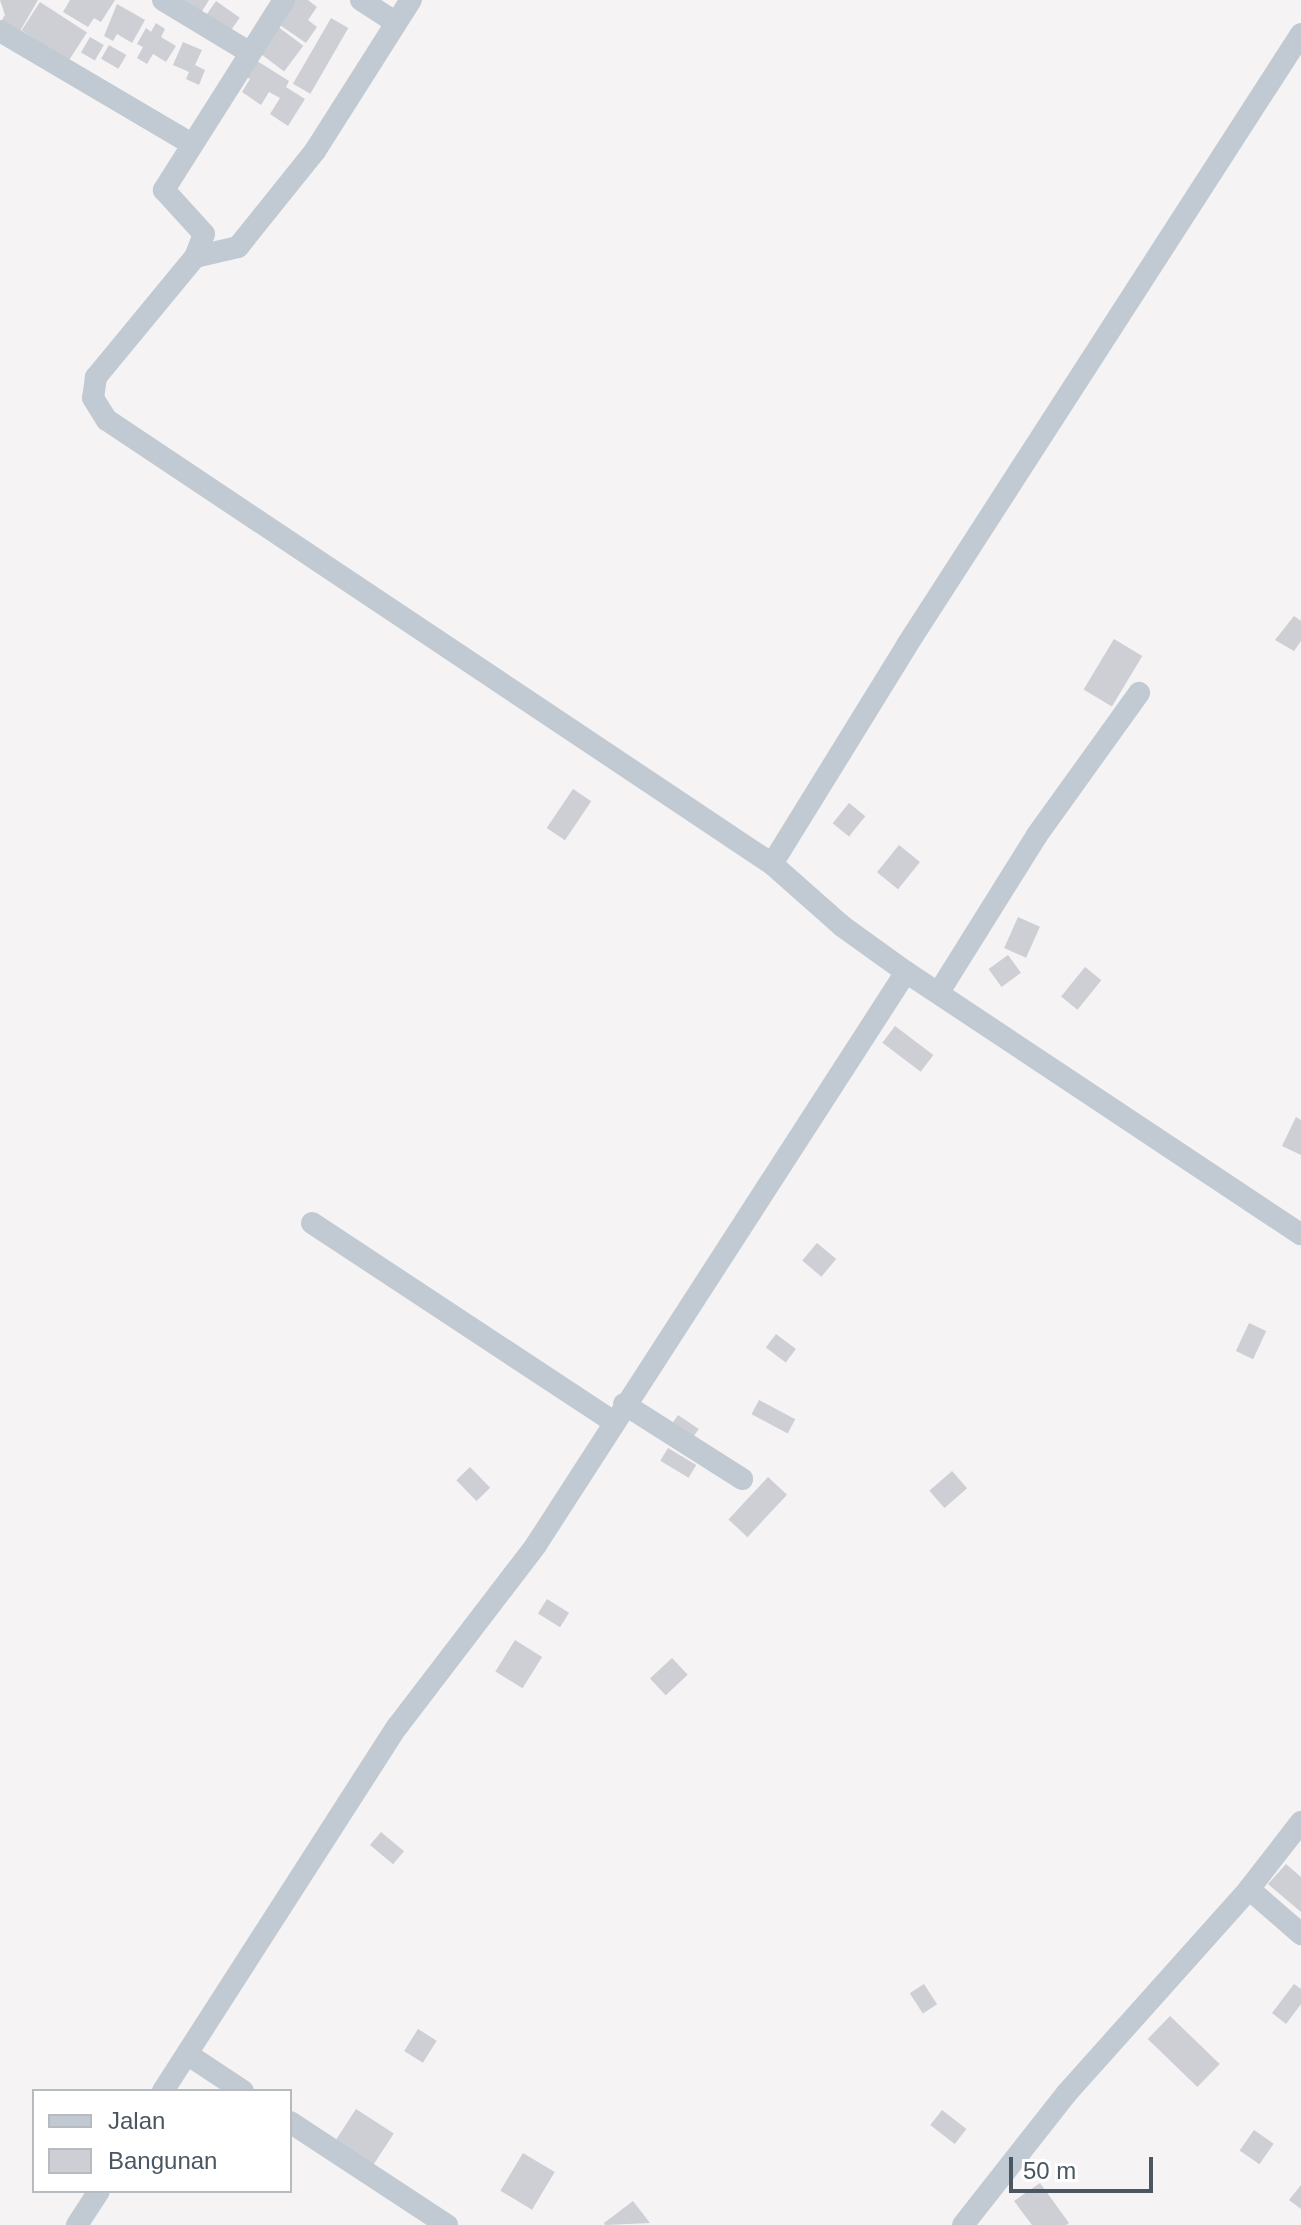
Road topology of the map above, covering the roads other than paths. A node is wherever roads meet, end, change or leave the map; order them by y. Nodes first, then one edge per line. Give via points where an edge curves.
1 (163, 0) edge
2 (284, 0) edge
3 (361, 0) edge
4 (411, 0) edge
5 (395, 22) junction
6 (0, 31) edge
7 (1301, 34) edge
8 (249, 52) junction
9 (192, 144) junction
10 (195, 257) junction
11 (1139, 693) dead end
12 (772, 864) junction
13 (906, 972) junction
14 (939, 992) junction
15 (312, 1223) dead end
16 (1301, 1234) edge
17 (618, 1413) junction
18 (742, 1479) dead end
19 (1301, 1822) edge
20 (1249, 1889) junction
21 (1301, 1934) edge
22 (187, 2054) junction
23 (164, 2089) edge
24 (240, 2089) edge
25 (292, 2123) edge
26 (98, 2193) edge
27 (77, 2225) edge
28 (447, 2225) edge
29 (963, 2225) edge

1 - 8 street
2 - 8 street
3 - 5 street
4 - 5 street
5 - 10 street via 315,151 238,247
6 - 9 street
7 - 12 street
8 - 9 street
9 - 10 street via 164,190 204,234
10 - 12 street via 96,377 93,398 107,420
11 - 14 street via 1037,835
12 - 13 street via 842,926
13 - 14 street
13 - 17 street
14 - 16 street
15 - 17 street
17 - 18 street
17 - 22 street via 536,1545 397,1727
19 - 20 street
20 - 21 street
20 - 29 street via 1066,2094
22 - 23 street
22 - 24 street
25 - 28 street
26 - 27 street

